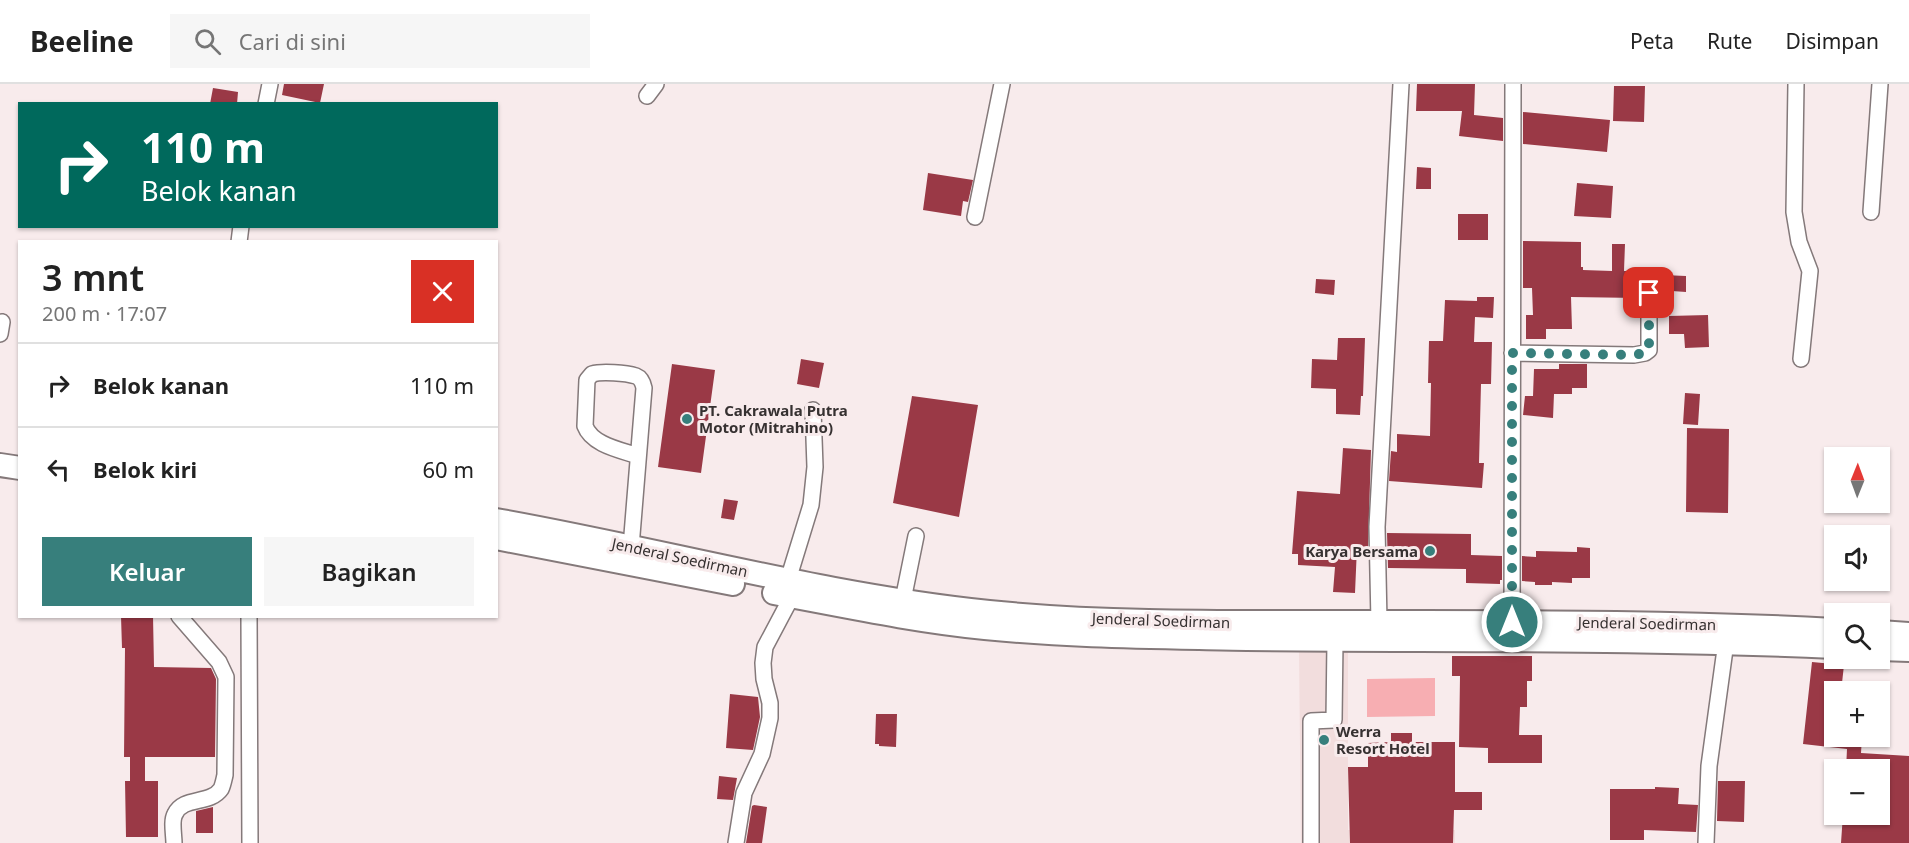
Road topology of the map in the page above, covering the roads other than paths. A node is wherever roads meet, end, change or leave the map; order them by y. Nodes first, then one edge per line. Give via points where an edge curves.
1 (270, 84) edge
2 (1002, 84) edge
3 (1401, 84) edge
4 (1513, 84) edge
5 (1796, 84) edge
6 (1880, 84) edge
7 (266, 102) edge
8 (1871, 212) dead end
9 (975, 217) dead end
10 (1649, 293) dead end
11 (1512, 353) junction
12 (1801, 359) dead end
13 (813, 410) dead end
14 (0, 450) edge
15 (18, 453) edge
16 (638, 456) junction
17 (0, 465) edge
18 (18, 468) edge
19 (498, 520) edge
20 (916, 536) dead end
21 (498, 537) edge
22 (631, 547) junction
23 (790, 588) junction
24 (903, 600) junction
25 (181, 618) edge
26 (249, 618) edge
27 (1379, 622) junction
28 (1512, 622) junction
29 (1824, 629) edge
30 (1890, 633) edge
31 (1909, 634) edge
32 (1335, 641) junction
33 (1726, 642) junction
34 (1824, 647) edge
35 (1890, 649) edge
36 (1909, 650) edge
37 (174, 843) edge
38 (250, 843) edge
39 (736, 843) edge
40 (1311, 843) edge
41 (1706, 843) edge

1 - 7 street
2 - 9 street
3 - 27 street via 1377,527
4 - 11 street
5 - 12 street via 1794,212 1810,278
6 - 8 street
10 - 11 street via 1649,350 1645,353
11 - 28 street
13 - 23 street via 812,505
14 - 15 highway
16 - 16 street via 599,441 588,432 587,380 592,374 637,377 642,381 645,388
16 - 22 street
17 - 18 highway
19 - 22 highway, Jenderal Soedirman
20 - 24 street
21 - 23 highway, Jenderal Soedirman
22 - 23 highway, Jenderal Soedirman
23 - 24 highway, Jenderal Soedirman
23 - 32 highway, Jenderal Soedirman via 893,616 987,628
23 - 39 street via 765,647 764,679 770,718 762,754 744,793
24 - 27 highway, Jenderal Soedirman via 989,612 1070,617
25 - 37 street via 219,662 226,677 225,775 221,788 212,797 179,808 174,815
26 - 38 street
27 - 28 highway, Jenderal Soedirman
28 - 29 highway, Jenderal Soedirman via 1725,624
30 - 31 highway
32 - 33 highway, Jenderal Soedirman
32 - 40 street via 1334,720 1311,721
33 - 34 highway, Jenderal Soedirman
33 - 41 street via 1710,754
35 - 36 highway

